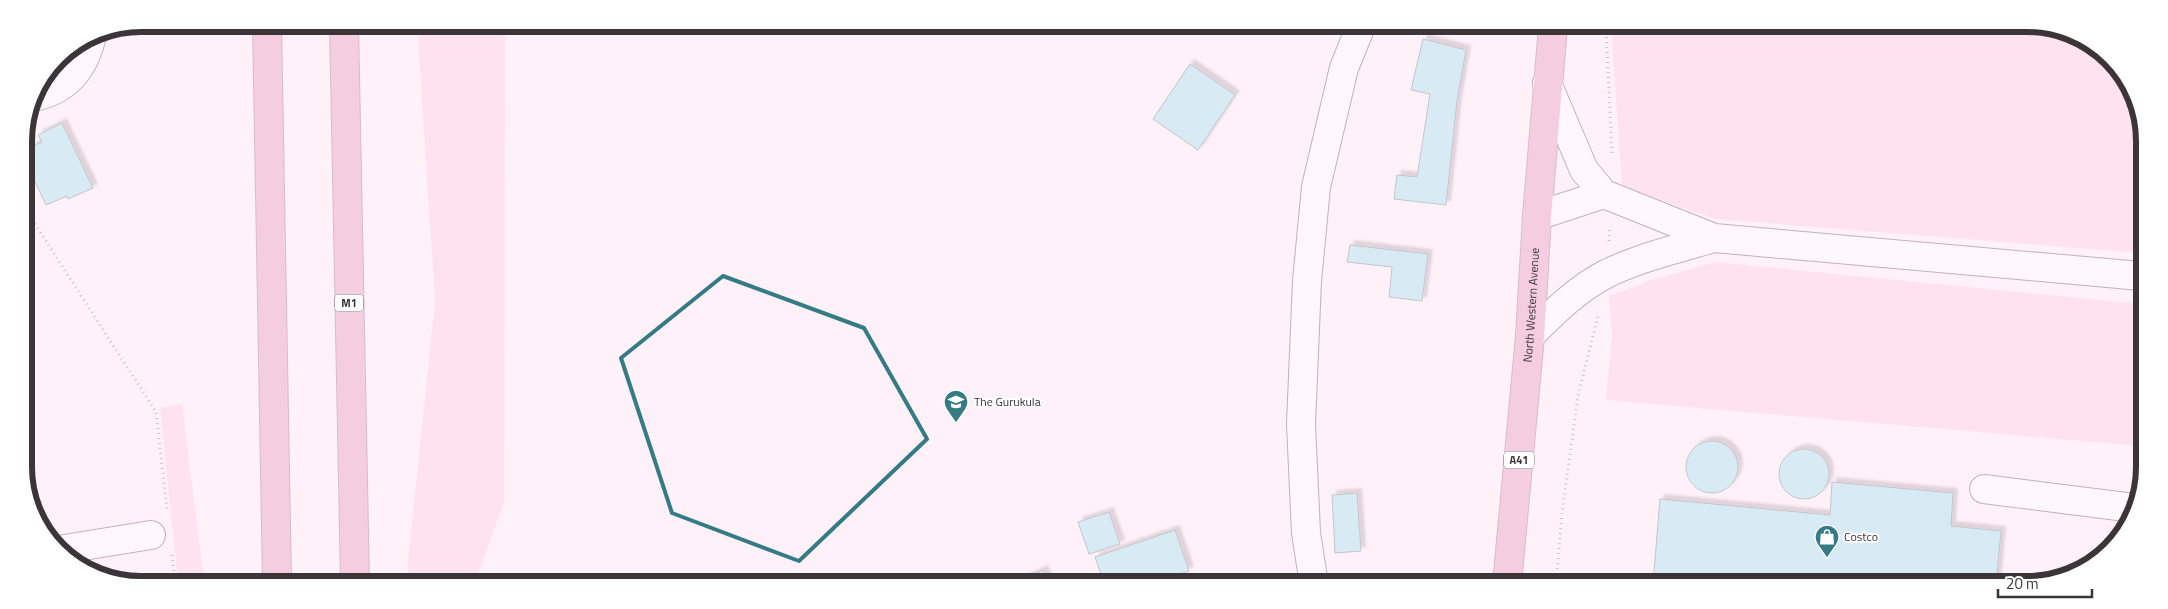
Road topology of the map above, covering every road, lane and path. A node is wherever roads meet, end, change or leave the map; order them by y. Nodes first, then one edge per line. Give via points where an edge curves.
1 (267, 32) edge
2 (344, 32) edge
3 (1359, 32) edge
4 (1552, 32) edge
5 (1606, 32) edge
6 (89, 46) edge
7 (1547, 83) junction
8 (44, 94) edge
9 (1612, 161) dead end
10 (1608, 207) junction
11 (1537, 216) junction
12 (33, 221) edge
13 (1714, 238) junction
14 (1609, 244) dead end
15 (2136, 276) edge
16 (1599, 314) dead end
17 (1530, 336) junction
18 (1984, 489) dead end
19 (2128, 507) edge
20 (159, 525) joint
21 (67, 548) edge
22 (172, 553) dead end
23 (174, 576) edge
24 (277, 576) edge
25 (355, 576) edge
26 (1313, 576) edge
27 (1508, 576) edge
28 (1557, 576) edge

1 - 24 highway
2 - 25 highway, M1
3 - 26 street via 1344,68 1316,187 1307,281 1301,424 1306,533
4 - 7 highway, North Western Avenue / A41
5 - 9 path
6 - 8 street via 84,61 74,74 60,88
7 - 10 street via 1584,170
7 - 11 highway, North Western Avenue / A41
10 - 11 street
10 - 13 street
10 - 14 path
11 - 17 highway, North Western Avenue / A41
12 - 20 path via 156,412
13 - 15 street
13 - 17 street via 1638,260 1607,274 1573,295
16 - 28 path via 1578,396
17 - 27 highway, North Western Avenue / A41
18 - 19 street
20 - 21 street
22 - 23 path

